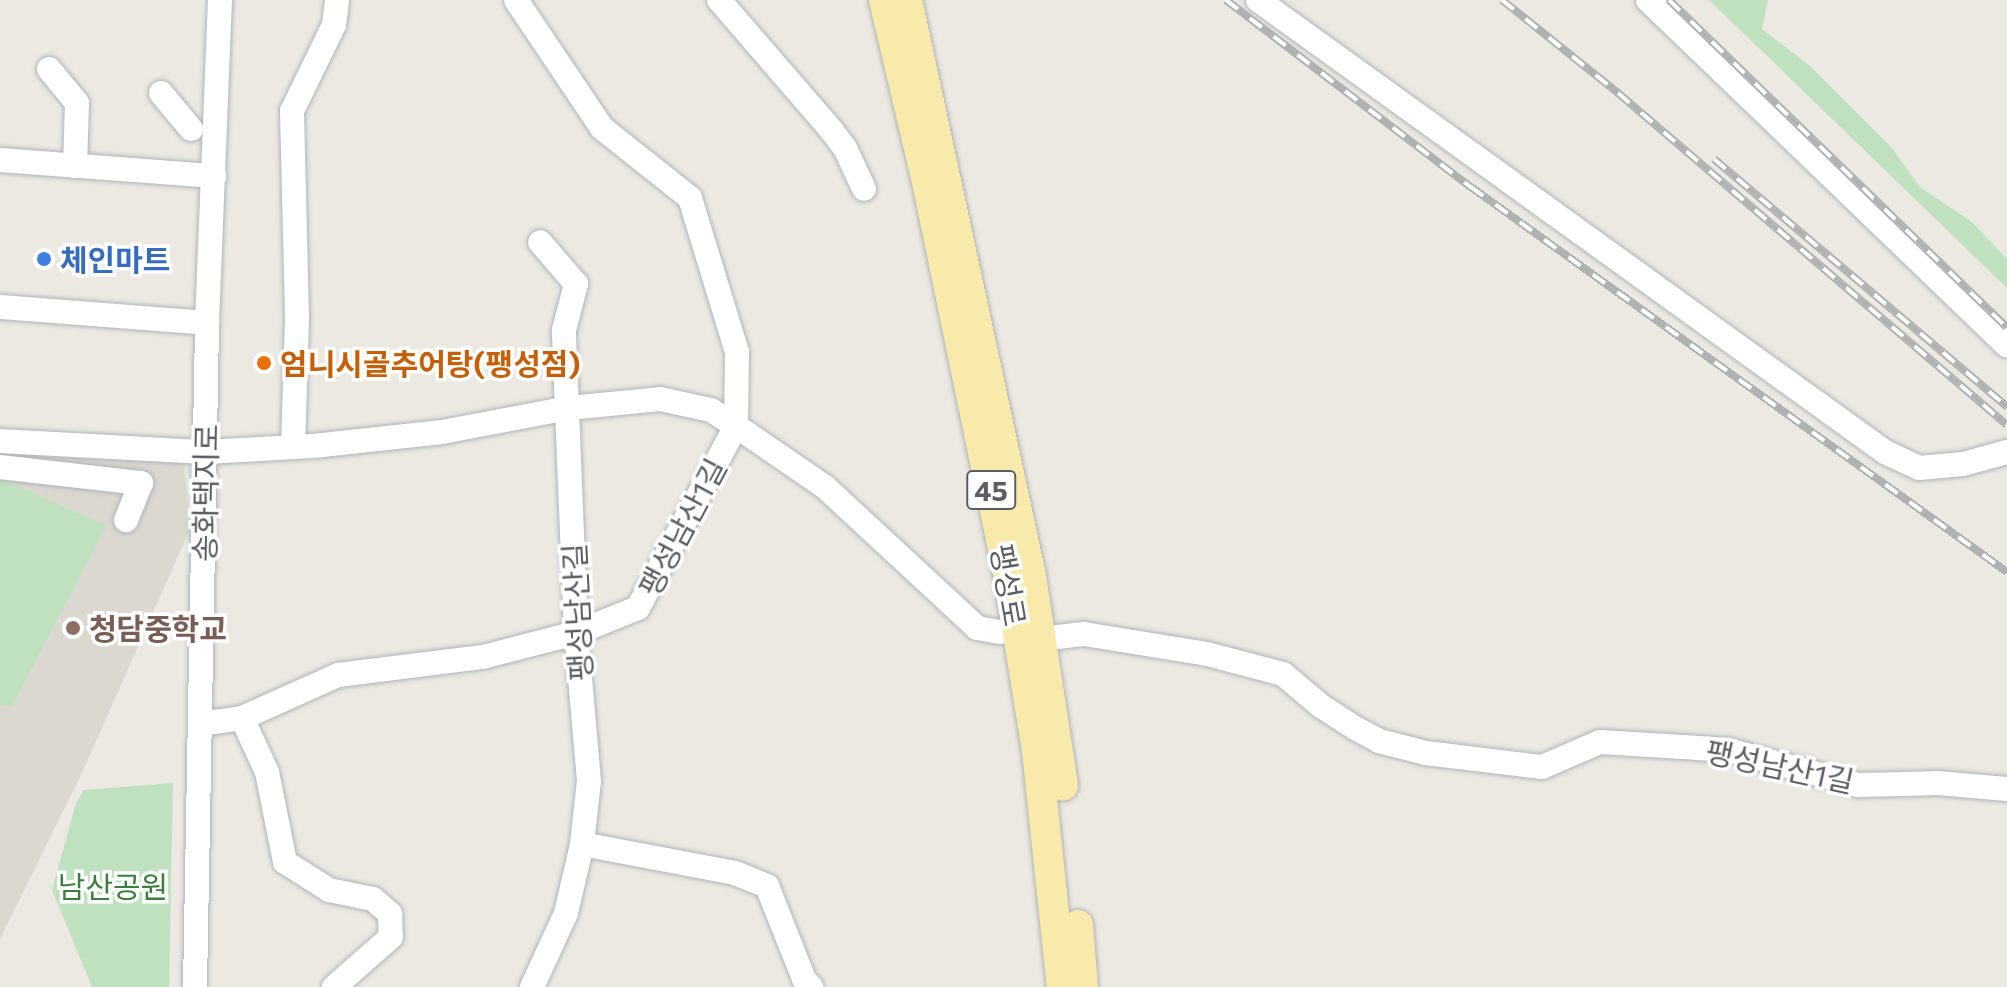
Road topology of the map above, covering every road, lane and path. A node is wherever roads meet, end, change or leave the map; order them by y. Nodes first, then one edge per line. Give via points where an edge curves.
1 (220, 0) edge
2 (337, 0) edge
3 (343, 0) edge
4 (350, 0) edge
5 (516, 0) edge
6 (719, 0) edge
7 (884, 0) edge
8 (907, 0) edge
9 (1258, 0) edge
10 (1648, 0) edge
11 (49, 69) dead end
12 (161, 93) dead end
13 (191, 129) dead end
14 (0, 160) edge
15 (75, 166) junction
16 (214, 176) junction
17 (864, 189) dead end
18 (540, 242) dead end
19 (0, 307) edge
20 (207, 323) junction
21 (2007, 345) edge
22 (569, 408) junction
23 (736, 426) junction
24 (0, 441) edge
25 (293, 447) junction
26 (206, 452) junction
27 (2007, 452) edge
28 (0, 467) edge
29 (126, 520) dead end
30 (1000, 632) dead end
31 (576, 633) junction
32 (1058, 637) dead end
33 (242, 718) junction
34 (200, 724) junction
35 (2007, 789) edge
36 (582, 844) junction
37 (195, 987) edge
38 (334, 987) edge
39 (532, 987) edge
40 (811, 987) edge
41 (1062, 987) edge
42 (1083, 987) edge

1 - 16 street, 송화택지로
2 - 25 street via 334,25 292,111 297,317
3 - 4 street
5 - 23 street via 602,128 690,198 737,352
6 - 17 street via 845,148
7 - 41 main road, 팽성로 / 45 via 1009,578 1037,751
8 - 42 main road, 팽성로 / 45 via 1031,576 1058,747
9 - 27 street via 1885,452 1919,468
10 - 21 street
11 - 15 street via 77,103
12 - 13 street
14 - 15 street
15 - 16 street
16 - 20 street, 송화택지로
18 - 22 street, 팽성남산길 via 576,284 564,330
19 - 20 street
20 - 26 street, 송화택지로
22 - 23 street via 660,399 711,410
22 - 25 street via 442,432
22 - 31 street, 팽성남산길
23 - 30 street, 팽성남산1길 via 825,487 977,628
23 - 31 street, 팽성남산1길 via 638,608
24 - 26 street
25 - 26 street
26 - 34 street, 송화택지로
28 - 29 street via 141,483
31 - 33 street, 팽성남산1길 via 483,657 338,675
31 - 36 street, 팽성남산길 via 589,781
32 - 35 street, 팽성남산1길 via 1084,634 1207,654 1283,674 1355,728 1379,741 1426,753 1542,767 1600,742 1728,750 1858,785 1938,783
33 - 34 street, 팽성남산1길
33 - 38 street via 267,772 285,862 329,890 373,899 390,914 391,937
34 - 37 street, 송화택지로
36 - 39 street, 팽성남산길 via 566,913
36 - 40 street via 735,873 767,886

